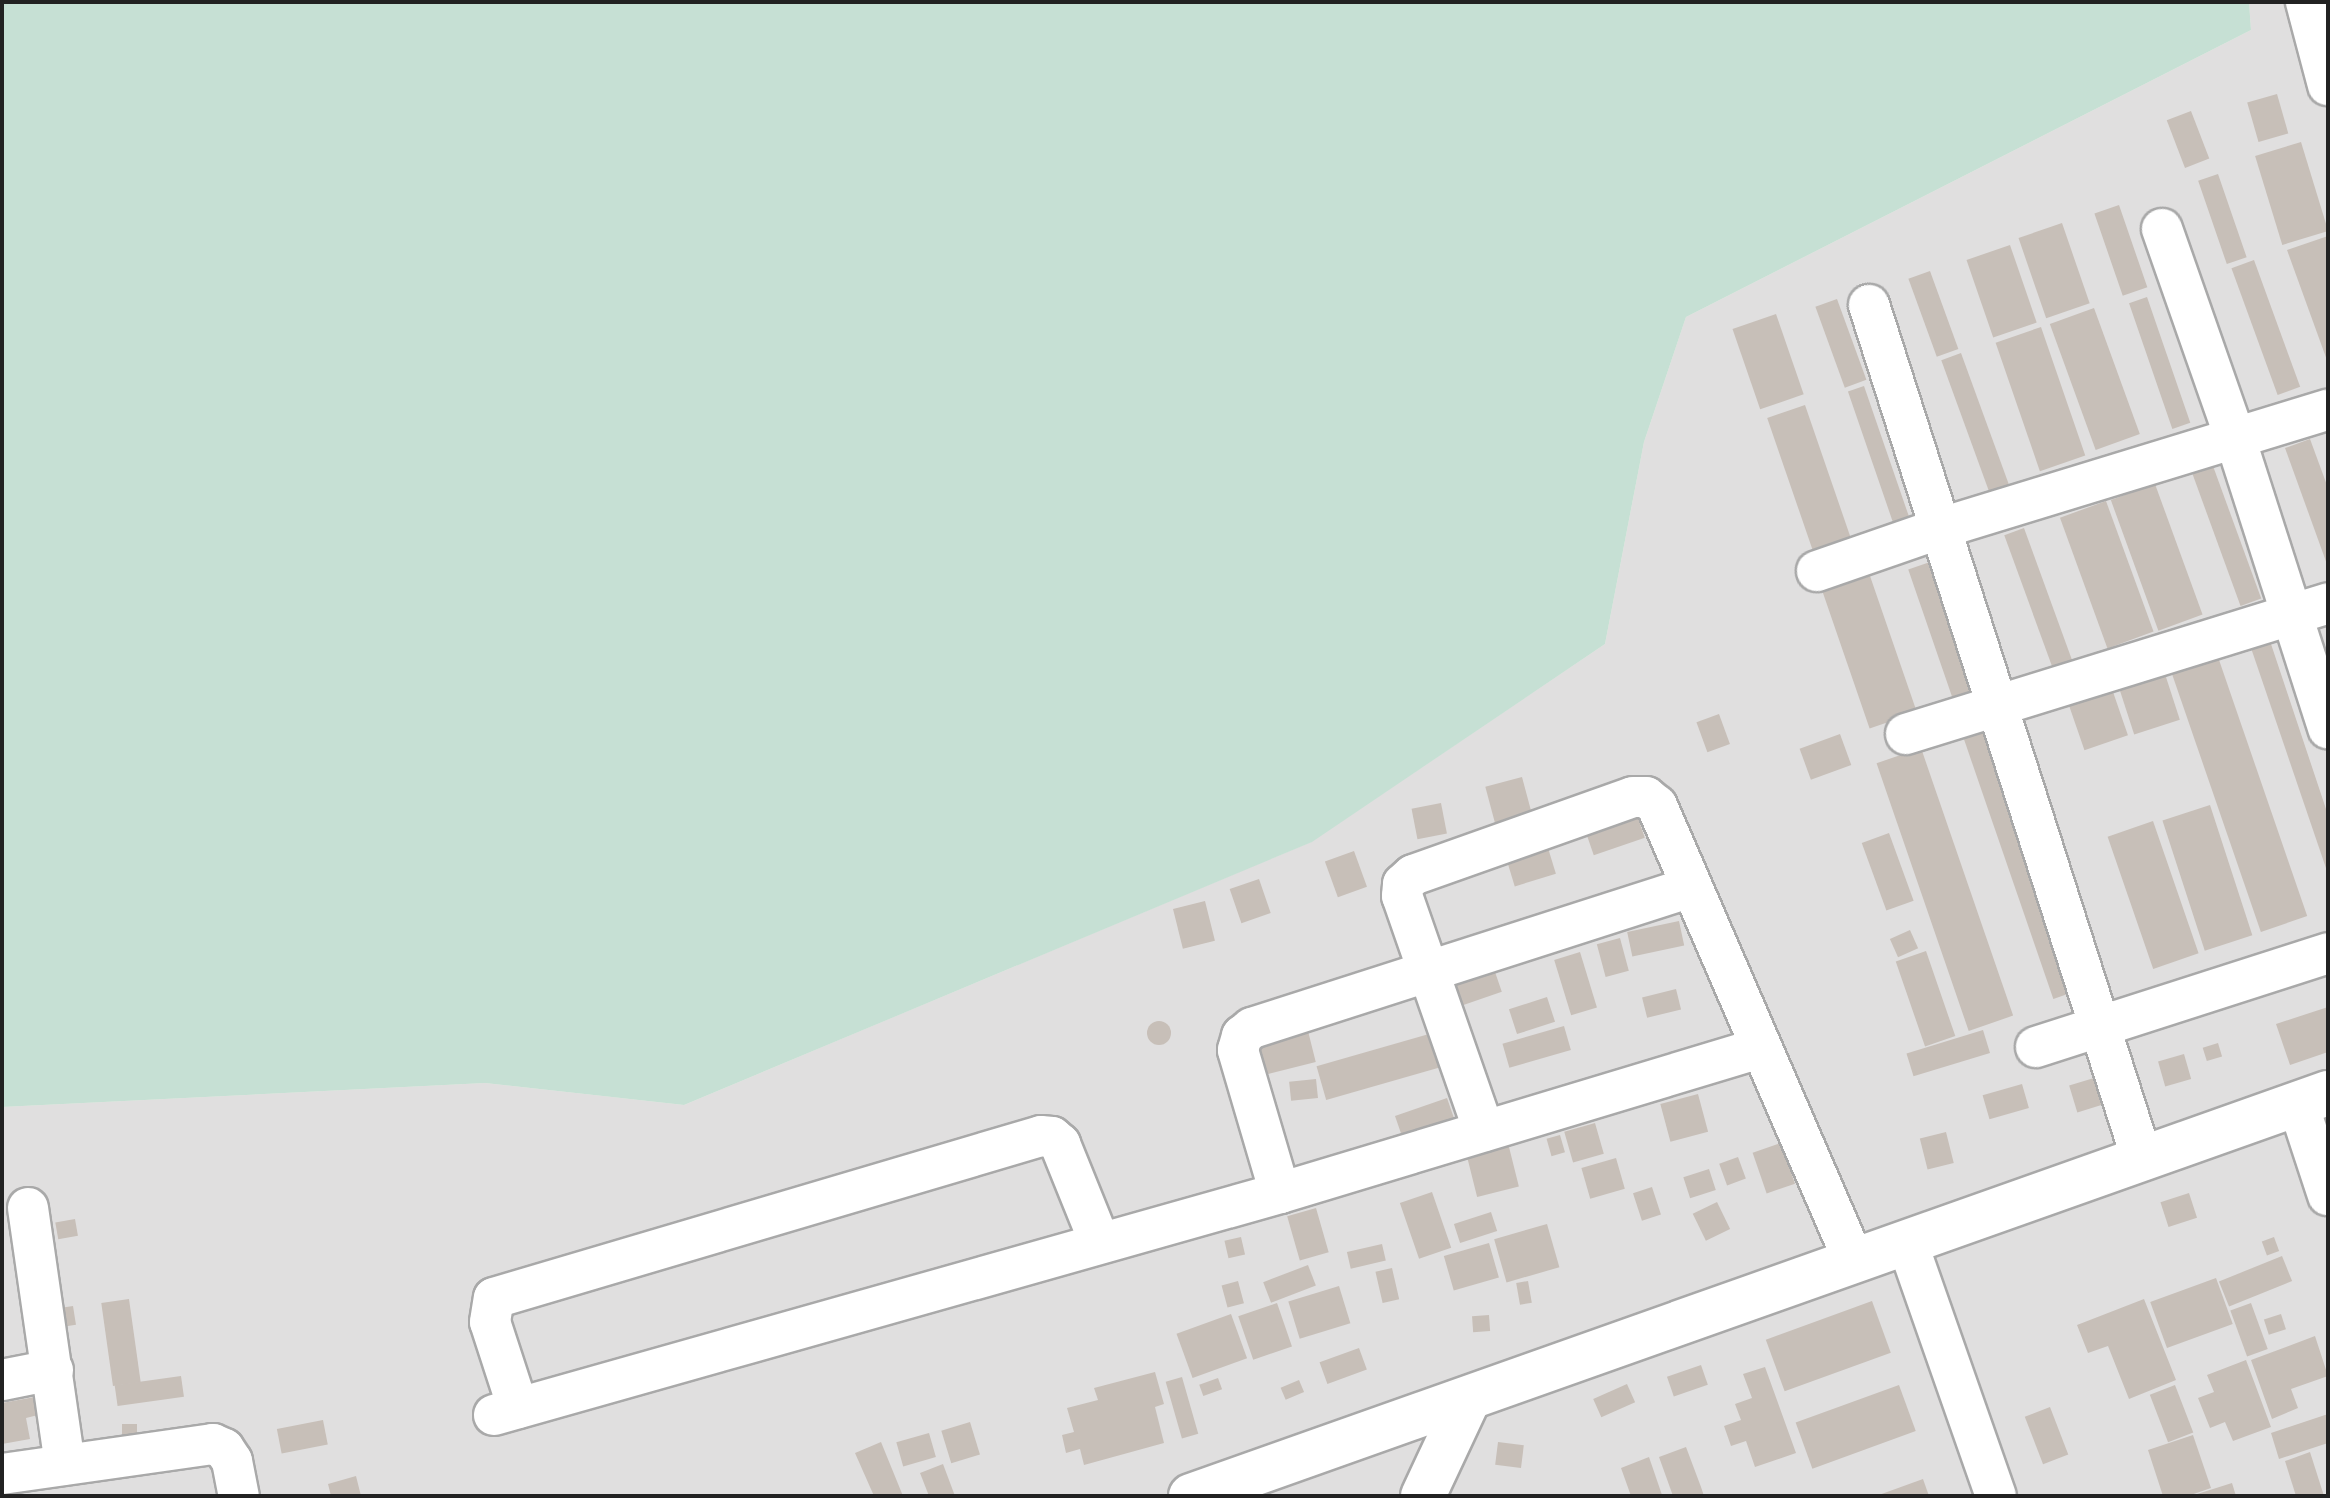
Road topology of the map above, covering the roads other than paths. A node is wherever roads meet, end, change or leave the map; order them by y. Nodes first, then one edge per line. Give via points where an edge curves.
1 (2306, 2) edge
2 (2325, 66) edge
3 (2162, 229) dead end
4 (1869, 305) dead end
5 (2328, 410) edge
6 (2235, 438) junction
7 (1941, 528) junction
8 (1817, 571) dead end
9 (2310, 608) edge
10 (1997, 704) junction
11 (2328, 728) edge
12 (1906, 734) dead end
13 (1691, 887) junction
14 (2328, 953) edge
15 (1429, 972) junction
16 (2100, 1028) junction
17 (2036, 1047) dead end
18 (1760, 1048) junction
19 (2313, 1099) edge
20 (1484, 1131) junction
21 (2142, 1159) junction
22 (1280, 1193) junction
23 (2328, 1195) edge
24 (28, 1208) dead end
25 (1907, 1242) junction
26 (1100, 1243) junction
27 (1853, 1260) junction
28 (53, 1370) junction
29 (2, 1380) edge
30 (1468, 1400) junction
31 (65, 1464) junction
32 (2, 1474) edge
33 (1434, 1487) edge
34 (239, 1496) edge
35 (1191, 1496) edge
36 (1996, 1496) edge

1 - 2 street
3 - 6 street
4 - 7 street
5 - 6 street
6 - 7 street
6 - 9 street
7 - 8 street
7 - 10 street
9 - 10 street
9 - 11 street
10 - 12 street
10 - 16 street
13 - 15 street
13 - 15 street via 1657,806 1646,797 1633,797 1413,875 1403,884 1402,896
13 - 18 street
14 - 16 street
15 - 20 street
15 - 22 street via 1252,1028 1242,1036 1238,1050
16 - 17 street
16 - 21 street
18 - 20 street
18 - 27 street
19 - 21 street
19 - 23 street
20 - 22 street
21 - 25 street
22 - 26 street
24 - 28 street
25 - 27 street
25 - 36 street
26 - 26 street via 506,1411 490,1322 494,1298 1041,1136 1060,1144
27 - 30 street
28 - 29 street
28 - 31 street
30 - 33 street
30 - 35 street
31 - 32 street
31 - 34 street via 213,1444 232,1461

